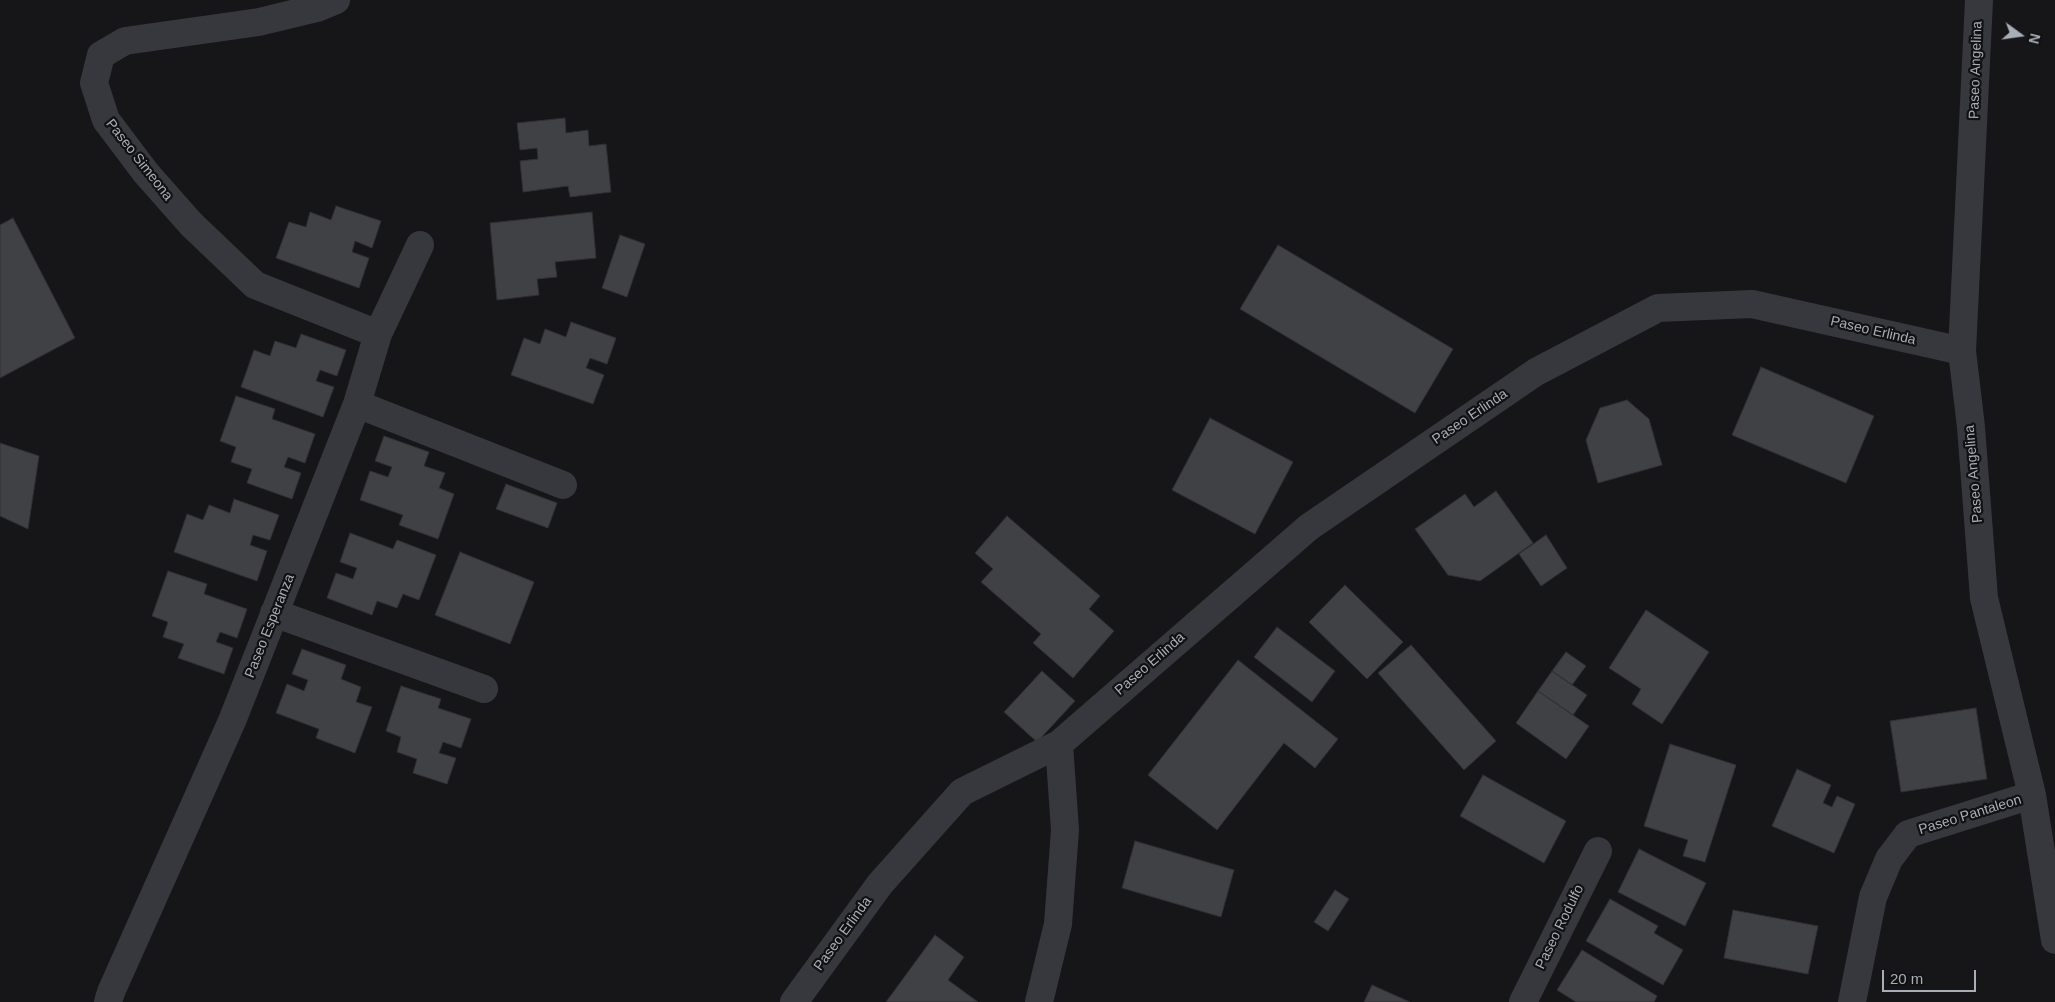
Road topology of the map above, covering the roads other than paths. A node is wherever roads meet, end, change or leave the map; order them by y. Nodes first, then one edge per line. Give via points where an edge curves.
1 (336, 0) edge
2 (1979, 0) edge
3 (420, 245) dead end
4 (378, 334) junction
5 (1962, 351) junction
6 (357, 404) junction
7 (562, 485) dead end
8 (274, 614) junction
9 (484, 689) dead end
10 (1059, 744) junction
11 (2032, 795) junction
12 (1598, 851) dead end
13 (2055, 940) edge
14 (108, 1002) edge
15 (794, 1002) edge
16 (1039, 1002) edge
17 (1523, 1002) edge
18 (1852, 1002) edge

1 - 4 street, Paseo Simeona via 259,22 125,41 101,55 94,82 106,120 146,173 254,285
2 - 5 street, Paseo Angelina
3 - 4 street, Paseo Esperanza
4 - 6 street, Paseo Esperanza
5 - 10 street, Paseo Erlinda via 1752,304 1658,308 1536,372 1309,526
5 - 11 street, Paseo Angelina via 1984,598
6 - 7 street
6 - 8 street, Paseo Esperanza
8 - 9 street
8 - 14 street, Paseo Esperanza via 232,721
10 - 15 street, Paseo Erlinda via 962,792 880,884
10 - 16 street via 1065,830 1058,924
11 - 13 street, Paseo Angelina
11 - 18 street, Paseo Pantaleon via 1908,834 1889,859 1873,897
12 - 17 street, Paseo Rodulfo

